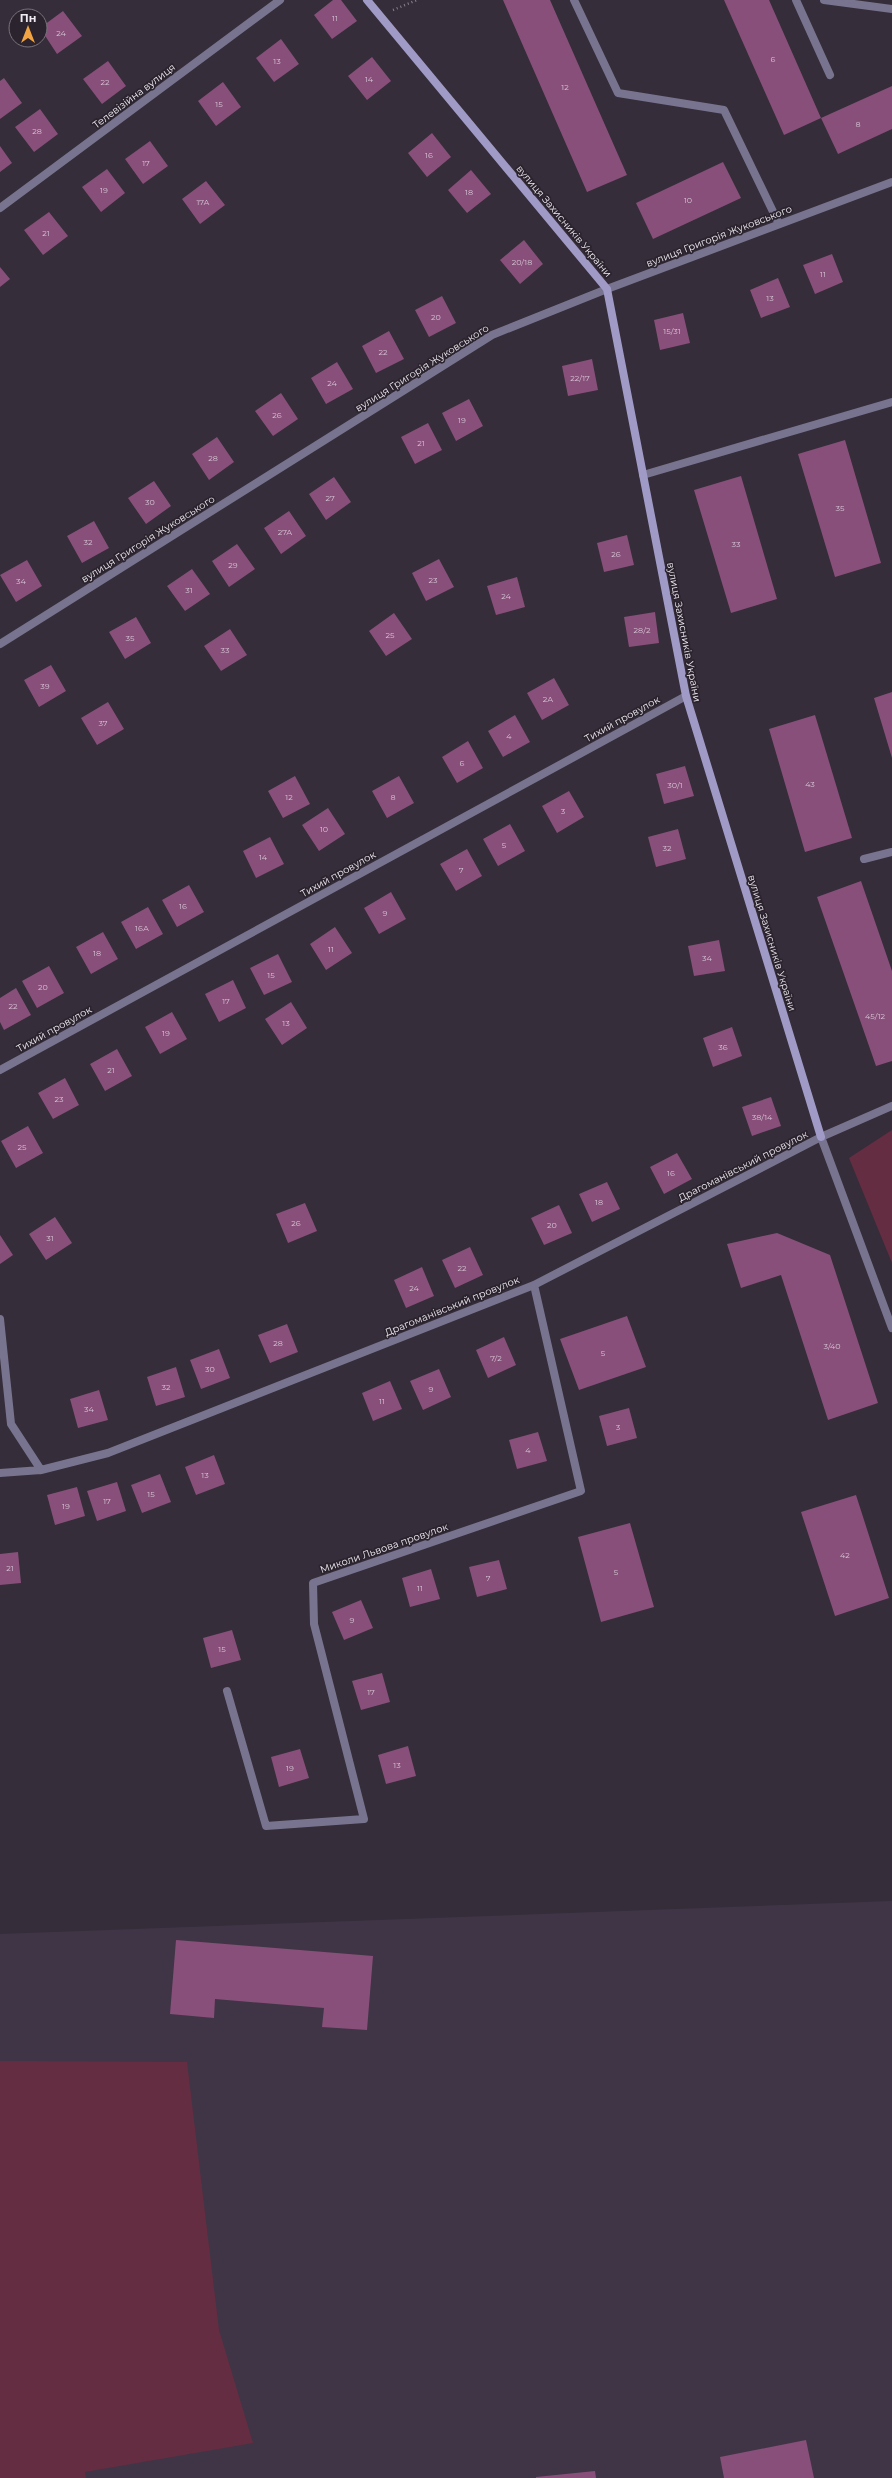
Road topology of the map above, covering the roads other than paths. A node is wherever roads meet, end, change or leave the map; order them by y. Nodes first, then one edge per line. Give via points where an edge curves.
1 (280, 0) edge
2 (367, 0) edge
3 (574, 0) edge
4 (796, 0) edge
5 (824, 0) edge
6 (892, 9) edge
7 (830, 75) dead end
8 (892, 182) edge
9 (0, 208) edge
10 (779, 224) junction
11 (607, 289) junction
12 (892, 402) edge
13 (643, 475) junction
14 (0, 644) edge
15 (686, 696) junction
16 (892, 852) edge
17 (864, 859) dead end
18 (0, 1070) edge
19 (892, 1106) edge
20 (821, 1137) junction
21 (534, 1285) junction
22 (0, 1319) edge
23 (892, 1328) edge
24 (42, 1470) junction
25 (0, 1473) edge
26 (227, 1691) dead end

1 - 9 street, Телевізійна вулиця
2 - 11 street, вулиця Захисників України
3 - 10 street via 618,93 724,110
4 - 7 street
5 - 6 street
8 - 10 street, вулиця Григорія Жуковського
10 - 11 street, вулиця Григорія Жуковського
11 - 13 street, вулиця Захисників України
11 - 14 street, вулиця Григорія Жуковського via 492,335
12 - 13 street
13 - 15 street, вулиця Захисників України
15 - 18 street, Тихий провулок
15 - 20 street, вулиця Захисників України
16 - 17 street
19 - 20 street, Драгоманівський провулок
20 - 21 street, Драгоманівський провулок
20 - 23 street, вулиця Захисників України
21 - 24 street, Драгоманівський провулок via 108,1453
21 - 26 street, Миколи Львова провулок via 581,1491 313,1583 314,1624 364,1819 266,1826
22 - 24 street via 11,1424
24 - 25 street, Драгоманівський провулок

